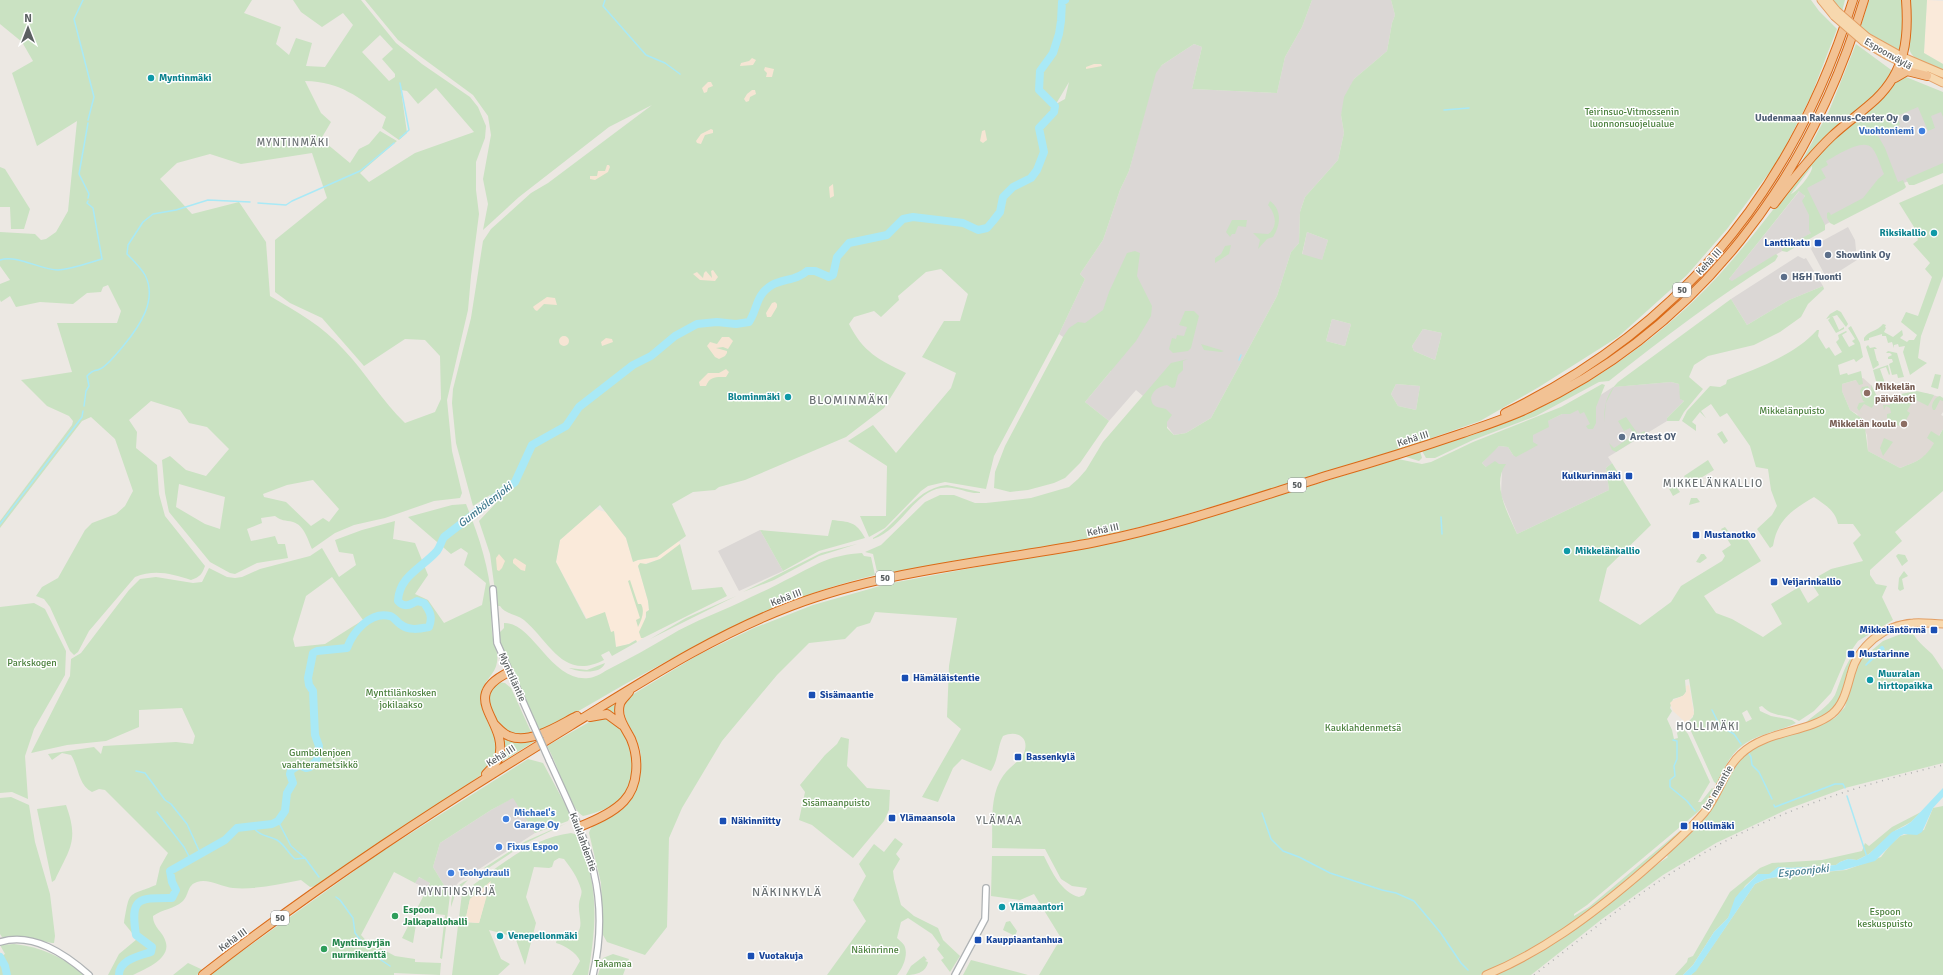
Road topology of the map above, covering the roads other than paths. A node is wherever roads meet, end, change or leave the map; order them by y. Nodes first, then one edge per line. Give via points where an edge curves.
1 (1821, 0) edge
2 (1828, 0) edge
3 (1850, 0) edge
4 (1853, 0) edge
5 (1864, 0) edge
6 (1906, 0) edge
7 (1835, 13) junction
8 (1846, 23) junction
9 (1902, 60) junction
10 (1943, 74) edge
11 (1927, 76) junction
12 (1893, 80) junction
13 (1943, 83) edge
14 (1750, 229) junction
15 (1459, 434) junction
16 (493, 590) dead end
17 (1943, 624) edge
18 (509, 672) junction
19 (635, 686) junction
20 (597, 709) junction
21 (580, 720) junction
22 (494, 724) junction
23 (624, 726) junction
24 (549, 760) joint
25 (479, 782) junction
26 (578, 825) junction
27 (986, 888) dead end
28 (0, 942) edge
29 (88, 975) edge
30 (203, 975) edge
31 (593, 975) edge
32 (955, 975) edge
33 (1486, 975) edge

1 - 7 main road, Espoonväylä
2 - 7 main road, Espoonväylä
3 - 8 highway
4 - 8 highway, Kehä III / 50
5 - 14 highway, Kehä III / 50 via 1840,71 1815,126 1783,182
6 - 9 highway via 1907,22
7 - 9 main road, Espoonväylä, bridge via 1866,39
8 - 15 highway, Kehä III / 50 via 1822,88 1790,150 1755,206 1710,262 1659,312 1597,361 1523,404
9 - 10 main road, Espoonväylä
9 - 11 main road, Espoonväylä
9 - 12 highway
11 - 12 highway via 1908,71
11 - 13 main road, Espoonväylä
12 - 14 highway via 1876,99 1836,132 1764,218
14 - 15 highway, Kehä III / 50 via 1691,296 1666,320 1615,359 1584,379 1526,409
15 - 19 highway, Kehä III / 50 via 1135,533 1057,549 902,574 831,592 744,626
16 - 18 street, Mynttiläntie via 497,641
17 - 33 main road, Iso maantie via 1905,624 1879,635 1856,659 1841,703 1831,715 1749,747 1735,759 1719,791 1703,814 1646,868 1576,925 1524,958
18 - 22 highway via 493,681 486,690 486,706
18 - 24 street, Mynttiläntie, bridge
19 - 20 highway, Kehä III / 50
19 - 23 highway via 620,704 619,710
20 - 21 highway, Kehä III / 50
20 - 22 highway via 524,738 510,737
21 - 23 highway via 607,714
21 - 25 highway, Kehä III / 50
22 - 25 highway via 500,746 498,758
23 - 26 highway via 635,750 636,774 633,784 626,799 612,810
24 - 26 street, Kauklahdentie
25 - 30 highway, Kehä III / 50 via 358,863
26 - 31 street, Kauklahdentie via 592,861 599,903 600,928
27 - 32 street via 985,919
28 - 29 street via 18,940 51,948 67,957

